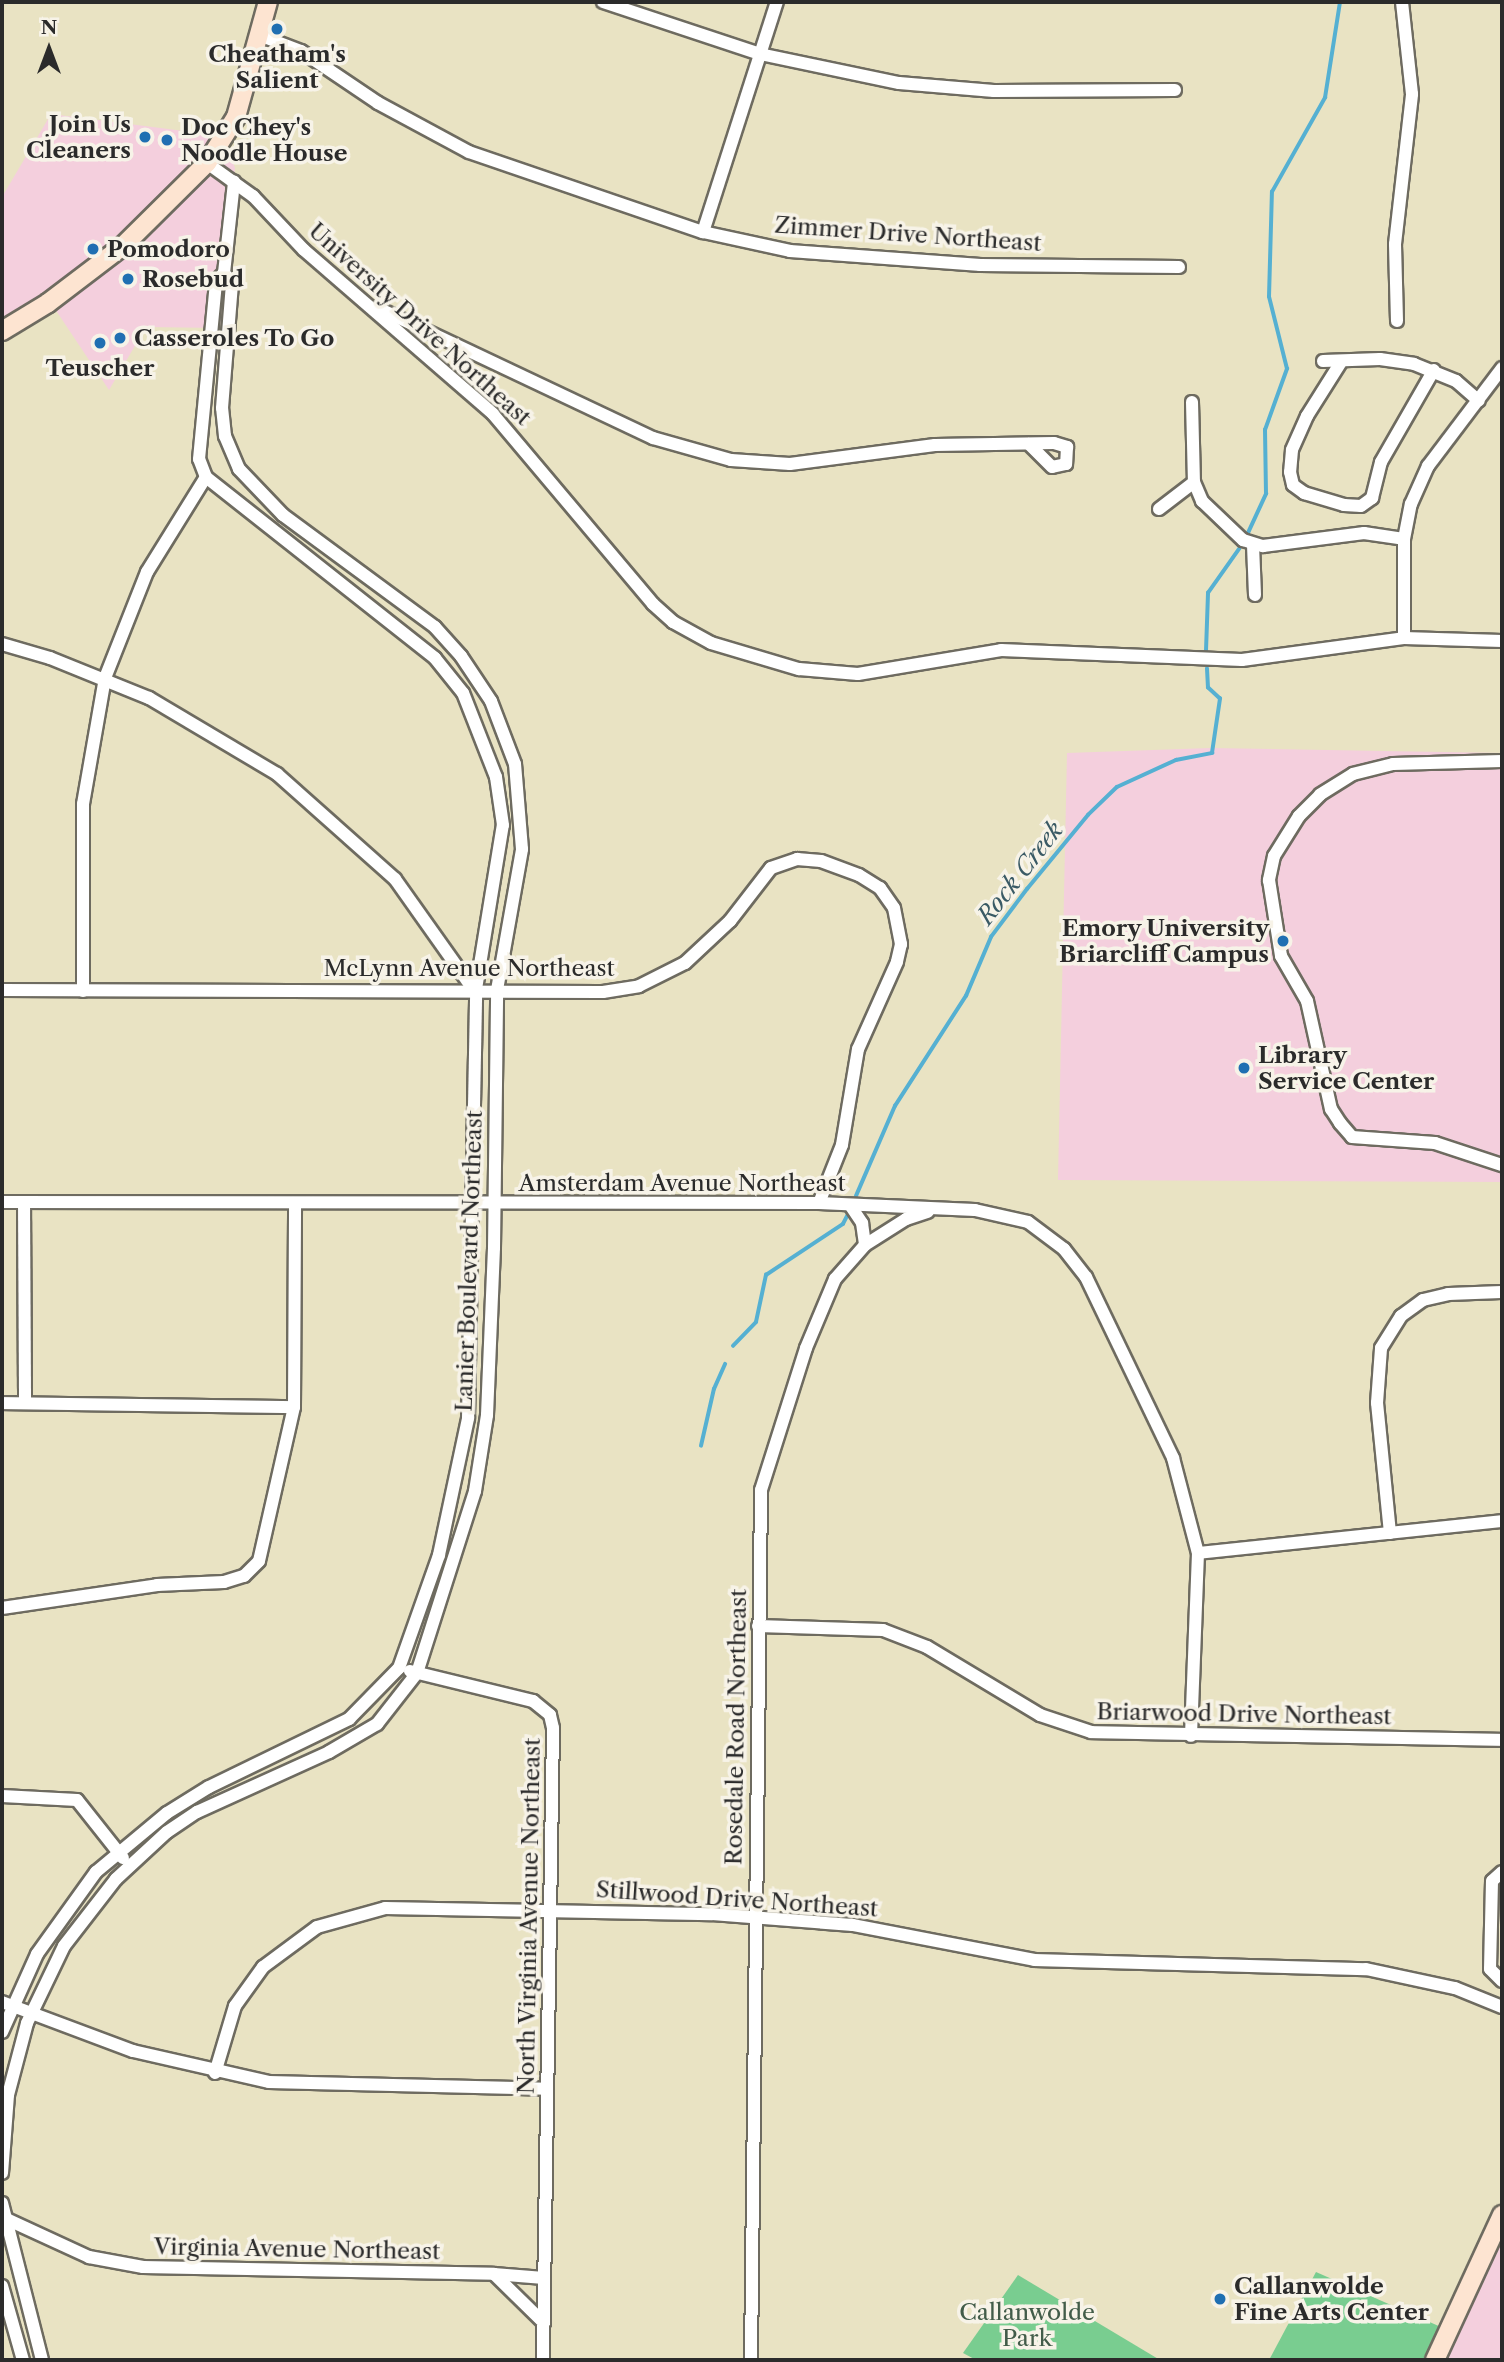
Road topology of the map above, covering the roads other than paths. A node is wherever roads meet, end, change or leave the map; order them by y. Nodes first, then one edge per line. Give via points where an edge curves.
1 (268, 2) edge
2 (603, 2) edge
3 (777, 2) edge
4 (1402, 2) edge
5 (259, 36) junction
6 (760, 54) junction
7 (1175, 90) dead end
8 (207, 163) junction
9 (234, 182) junction
10 (703, 232) junction
11 (1179, 267) dead end
12 (225, 273) junction
13 (347, 287) junction
14 (1397, 321) dead end
15 (2, 331) edge
16 (1323, 360) dead end
17 (1341, 362) junction
18 (1502, 368) edge
19 (1434, 370) junction
20 (1479, 401) junction
21 (1192, 402) dead end
22 (202, 419) junction
23 (223, 419) junction
24 (1029, 444) dead end
25 (206, 477) junction
26 (1194, 482) junction
27 (252, 488) junction
28 (239, 504) junction
29 (1159, 509) dead end
30 (1405, 539) junction
31 (1253, 545) junction
32 (1255, 595) dead end
33 (425, 620) junction
34 (411, 637) junction
35 (1404, 638) junction
36 (1502, 641) edge
37 (2, 644) edge
38 (105, 678) junction
39 (512, 753) junction
40 (491, 759) junction
41 (1502, 761) edge
42 (484, 936) junction
43 (503, 942) junction
44 (475, 989) junction
45 (2, 990) edge
46 (83, 990) junction
47 (497, 990) junction
48 (1502, 1165) edge
49 (2, 1202) edge
50 (24, 1202) junction
51 (295, 1203) junction
52 (819, 1203) junction
53 (474, 1204) junction
54 (495, 1204) junction
55 (850, 1205) junction
56 (942, 1209) junction
57 (865, 1245) junction
58 (1502, 1292) edge
59 (2, 1403) edge
60 (25, 1403) junction
61 (294, 1407) junction
62 (457, 1483) junction
63 (476, 1488) junction
64 (1502, 1521) edge
65 (1390, 1533) junction
66 (1198, 1553) junction
67 (2, 1608) edge
68 (758, 1626) junction
69 (400, 1668) junction
70 (417, 1673) junction
71 (1191, 1736) junction
72 (1502, 1740) edge
73 (2, 1796) edge
74 (118, 1852) junction
75 (129, 1864) junction
76 (1502, 1872) edge
77 (550, 1908) junction
78 (756, 1919) junction
79 (1497, 1921) edge
80 (1502, 1981) edge
81 (7, 2004) edge
82 (1502, 2007) edge
83 (32, 2013) junction
84 (2, 2032) edge
85 (215, 2073) junction
86 (547, 2089) junction
87 (2, 2173) edge
88 (2, 2203) edge
89 (1502, 2215) edge
90 (4, 2218) edge
91 (494, 2274) junction
92 (544, 2278) junction
93 (2, 2286) edge
94 (544, 2323) junction
95 (23, 2360) edge
96 (42, 2360) edge
97 (543, 2360) edge
98 (751, 2360) edge
99 (1435, 2360) edge

1 - 5 street
2 - 6 street
3 - 6 street
4 - 14 street via 1412,94 1395,244
5 - 8 street via 236,117
5 - 10 street, Zimmer Drive Northeast via 301,51 378,103 469,152
6 - 7 street via 886,80 995,91
6 - 10 street
8 - 9 street, University Drive Northeast
8 - 15 street via 116,252
9 - 12 street, Lanier Boulevard Northeast
9 - 13 street, University Drive Northeast
10 - 11 street, Zimmer Drive Northeast via 790,251 980,265
12 - 22 street, Lanier Boulevard Northeast via 216,281
12 - 23 street, Lanier Boulevard Northeast via 232,284
13 - 24 street via 397,318 629,427 709,456 776,464 935,444
13 - 35 street, University Drive Northeast via 494,414 663,613 711,643 799,668 858,674 1001,650 1242,660
16 - 17 street
17 - 19 street via 1380,359
17 - 19 street via 1307,416 1292,450 1290,472 1293,485 1304,493 1344,505 1362,506 1371,498 1381,462
18 - 20 street
19 - 20 street
20 - 30 street via 1429,466 1411,504
21 - 26 street
22 - 23 street
22 - 25 street, Lanier Boulevard Northeast via 199,459
23 - 27 street, Lanier Boulevard Northeast via 234,458
25 - 28 street, Lanier Boulevard Northeast
25 - 38 street via 147,572
26 - 29 street
26 - 31 street via 1202,501
27 - 28 street
27 - 33 street, Lanier Boulevard Northeast
28 - 34 street, Lanier Boulevard Northeast
30 - 31 street via 1364,534
30 - 35 street
31 - 32 street
33 - 34 street
33 - 39 street, Lanier Boulevard Northeast via 461,656 505,728
34 - 40 street, Lanier Boulevard Northeast via 463,693
35 - 36 street, University Drive Northeast
37 - 38 street
38 - 44 street via 225,740 320,808 395,880
38 - 46 street via 83,804
39 - 40 street
39 - 43 street, Lanier Boulevard Northeast via 522,849
40 - 42 street, Lanier Boulevard Northeast via 503,825 499,870
41 - 48 street via 1393,764 1353,774 1320,795 1299,816 1274,856 1269,880 1281,956 1307,1000 1331,1109 1340,1123 1352,1137 1435,1143
42 - 43 street
42 - 44 street, Lanier Boulevard Northeast
43 - 47 street, Lanier Boulevard Northeast
44 - 46 street, McLynn Avenue Northeast
44 - 47 street, McLynn Avenue Northeast
44 - 53 street, Lanier Boulevard Northeast
45 - 46 street, McLynn Avenue Northeast
47 - 52 street, McLynn Avenue Northeast via 603,992 651,981 699,952 730,921 765,874 788,861 812,859 870,881 894,908 900,952 858,1049 842,1145
47 - 54 street, Lanier Boulevard Northeast
49 - 50 street, Amsterdam Avenue Northeast
50 - 51 street, Amsterdam Avenue Northeast
50 - 60 street
51 - 53 street, Amsterdam Avenue Northeast
51 - 61 street
52 - 54 street, Amsterdam Avenue Northeast
52 - 55 street, Amsterdam Avenue Northeast
53 - 54 street, Amsterdam Avenue Northeast
53 - 62 street, Lanier Boulevard Northeast via 471,1392
54 - 63 street, Lanier Boulevard Northeast via 490,1376
55 - 56 street, Amsterdam Avenue Northeast
55 - 57 street via 862,1223
56 - 57 street, Rosedale Road Northeast via 906,1219
56 - 66 street, Amsterdam Avenue Northeast via 1020,1218 1051,1236 1074,1261 1104,1310 1164,1434
57 - 68 street, Rosedale Road Northeast via 830,1288 768,1463 760,1499
58 - 65 street via 1423,1300 1401,1316 1381,1348 1377,1395
59 - 60 street
60 - 61 street
61 - 67 street via 263,1552 244,1576 224,1583 158,1585
62 - 63 street
62 - 69 street, Lanier Boulevard Northeast via 439,1555
63 - 70 street, Lanier Boulevard Northeast
64 - 65 street
65 - 66 street
66 - 71 street, Amsterdam Avenue Northeast
68 - 71 street, Briarwood Drive Northeast via 883,1630 927,1647 1058,1722 1098,1733
68 - 78 street, Rosedale Road Northeast
69 - 70 street, North Virginia Avenue Northeast
69 - 74 street, Lanier Boulevard Northeast via 349,1719 209,1787
70 - 75 street, Lanier Boulevard Northeast via 377,1724 329,1752 197,1812
70 - 77 street, North Virginia Avenue Northeast via 533,1701 550,1715
71 - 72 street, Briarwood Drive Northeast
73 - 74 street via 78,1800
74 - 75 street
74 - 81 street, Lanier Boulevard Northeast via 67,1907
75 - 83 street, Lanier Boulevard Northeast via 64,1946
76 - 79 street via 1492,1881
77 - 78 street, Stillwood Drive Northeast
77 - 85 street, Stillwood Drive Northeast via 385,1908 317,1927 279,1951 247,1987 226,2026
77 - 86 street, North Virginia Avenue Northeast
78 - 82 street, Stillwood Drive Northeast via 872,1927 972,1951 1034,1960 1366,1969 1448,1986
78 - 98 street, Rosedale Road Northeast
79 - 80 street via 1490,1969
81 - 83 street
81 - 84 street, Lanier Boulevard Northeast
83 - 85 street via 133,2051
83 - 87 street, Lanier Boulevard Northeast via 8,2095
85 - 86 street via 322,2086
86 - 92 street, North Virginia Avenue Northeast
88 - 90 street
89 - 99 street
90 - 91 street, Virginia Avenue Northeast via 86,2255 143,2267
90 - 96 street
91 - 92 street
91 - 94 street
92 - 94 street, North Virginia Avenue Northeast
93 - 95 street
94 - 97 street

